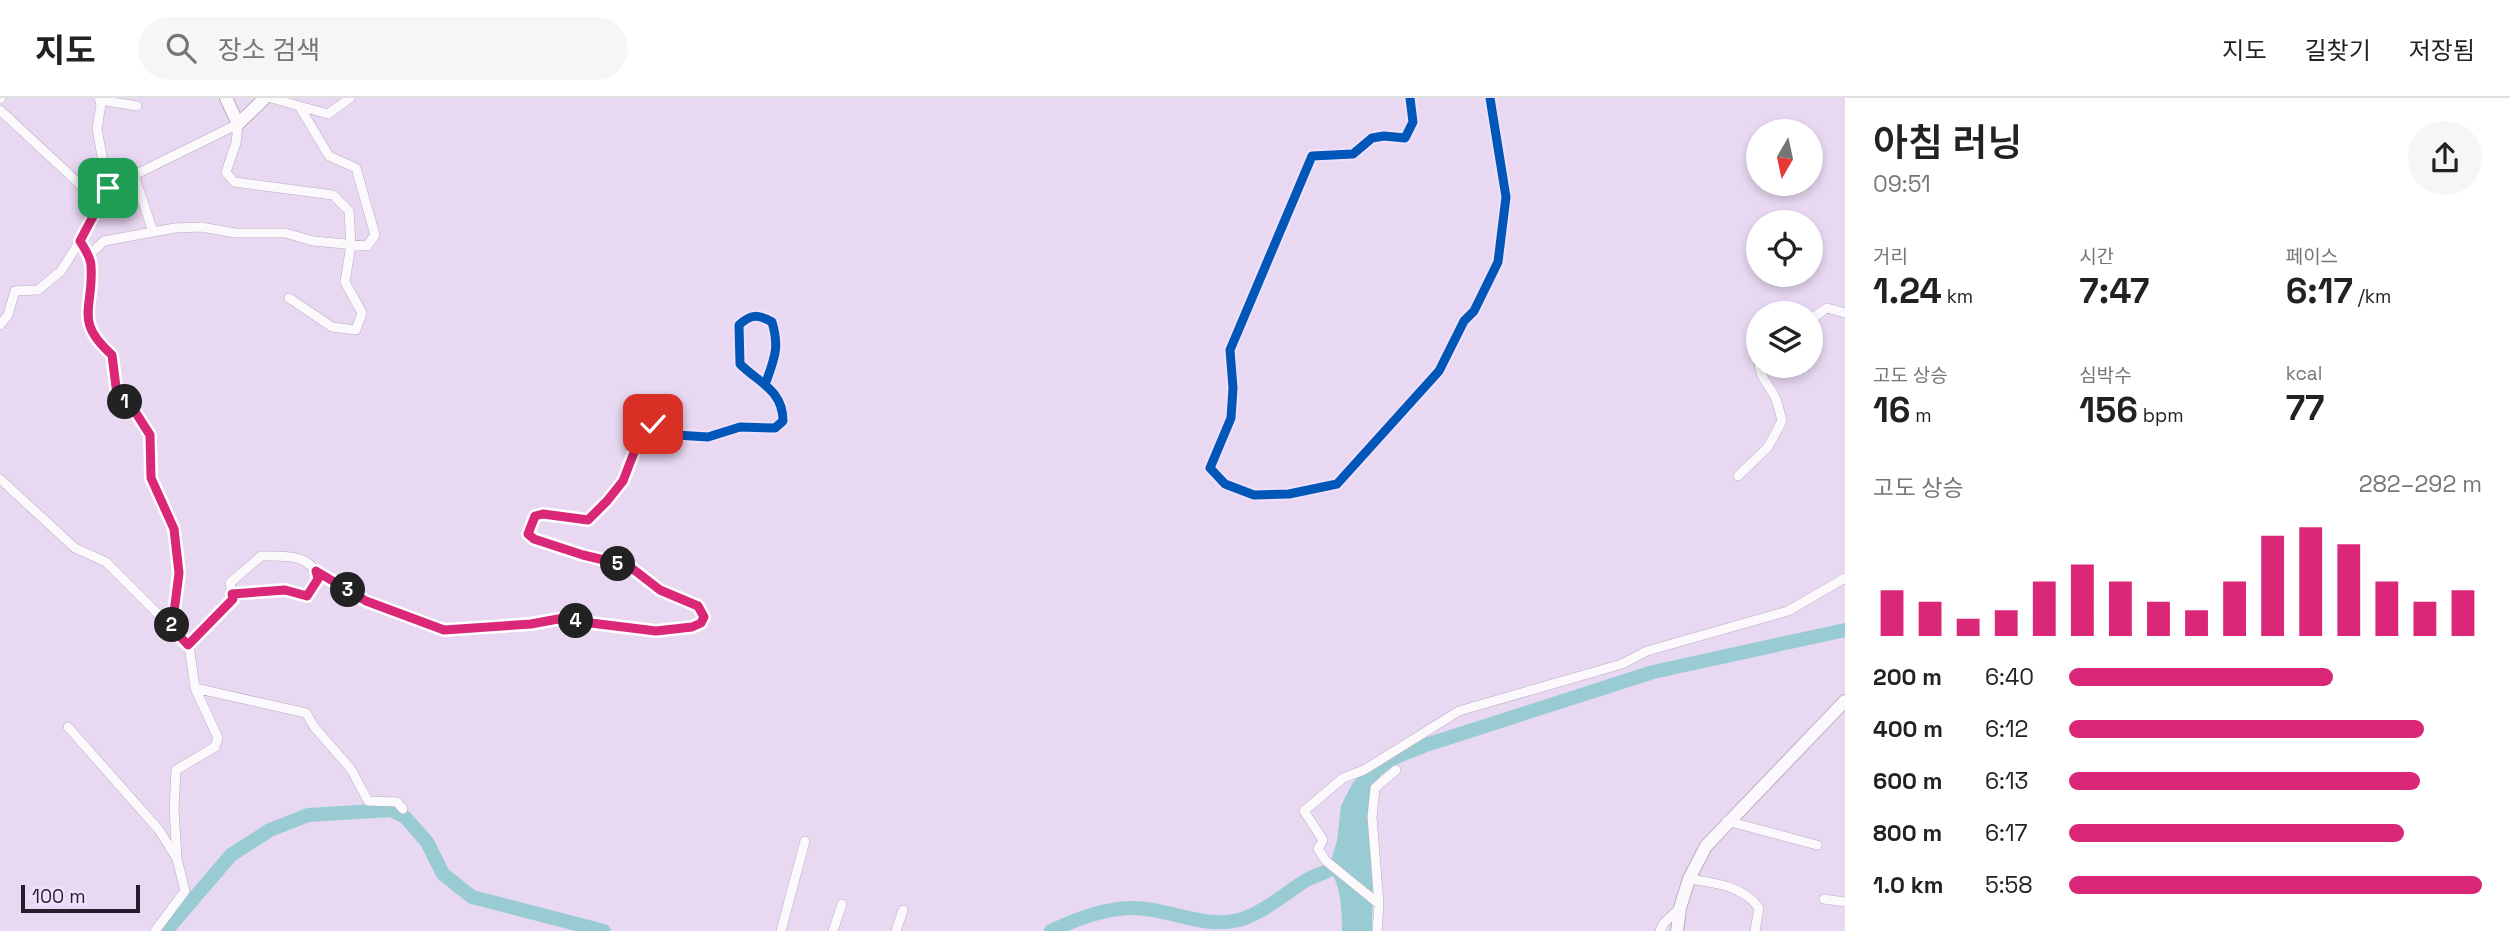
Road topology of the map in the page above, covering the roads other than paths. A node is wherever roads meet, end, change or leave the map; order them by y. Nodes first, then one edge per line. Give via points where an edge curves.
1 (226, 98) edge
2 (265, 98) edge
3 (272, 98) edge
4 (350, 98) edge
5 (1410, 98) edge
6 (1490, 98) edge
7 (99, 99) edge
8 (136, 106) dead end
9 (299, 106) junction
10 (0, 110) edge
11 (238, 124) junction
12 (134, 176) junction
13 (108, 188) junction
14 (100, 203) junction
15 (153, 232) junction
16 (80, 241) junction
17 (351, 245) junction
18 (88, 256) junction
19 (289, 298) dead end
20 (1823, 311) edge
21 (1845, 313) edge
22 (0, 325) edge
23 (1763, 378) edge
24 (765, 385) junction
25 (1738, 476) dead end
26 (0, 479) edge
27 (316, 571) junction
28 (1845, 578) edge
29 (232, 594) junction
30 (172, 628) junction
31 (188, 645) junction
32 (195, 688) junction
33 (1845, 701) edge
34 (68, 727) dead end
35 (1396, 771) dead end
36 (403, 809) dead end
37 (1727, 821) junction
38 (805, 841) dead end
39 (1817, 845) dead end
40 (177, 859) junction
41 (1689, 878) junction
42 (1824, 899) dead end
43 (1376, 902) junction
44 (1845, 902) edge
45 (842, 904) dead end
46 (1680, 908) junction
47 (903, 910) dead end
48 (155, 931) edge
49 (781, 931) edge
50 (834, 931) edge
51 (896, 931) edge
52 (1377, 931) edge
53 (1660, 931) edge
54 (1677, 931) edge
55 (1755, 931) edge

1 - 11 street
2 - 11 street
3 - 9 street
4 - 9 street via 328,114
5 - 6 street via 1413,122 1405,138 1372,138 1353,154 1312,156 1230,350 1231,418 1210,468 1225,484 1254,495 1289,494 1337,484 1439,371 1498,262 1506,197
7 - 8 street
7 - 13 street via 97,129
9 - 17 street via 329,156 356,169 375,234 367,246
10 - 14 street
11 - 12 street
11 - 17 street via 226,172 234,182 332,195 349,211
12 - 13 street
12 - 15 street
13 - 14 street
14 - 16 street
15 - 17 street via 201,227 234,233 285,233
15 - 18 street via 104,241
16 - 18 street
16 - 22 street via 61,271 38,290 15,291
17 - 19 street via 345,282 362,313 356,330 332,327
18 - 30 street via 87,324 96,341 112,355 117,395 150,435 151,478 174,529 179,573
20 - 21 street
23 - 25 street via 1782,421 1768,447
24 - 24 street via 740,364 739,326 760,315 772,322 777,350
24 - 27 street via 773,390 783,410 783,421 775,428 740,427 708,437 676,435 653,424 643,429 623,481 588,520 543,514 535,516 530,527 528,534 534,539 629,566 660,590 698,606 704,617 692,627 656,631 558,619 444,630 366,601
26 - 30 street via 75,548 106,562
27 - 29 street via 318,579 307,596 285,590
27 - 29 street via 298,556 261,556 230,583
28 - 43 street via 1788,611 1459,711 1364,770 1343,778 1304,811 1323,840 1318,849 1327,861
29 - 31 street via 233,599
30 - 31 street
31 - 32 street
32 - 36 street via 306,713 351,769 368,801 397,802
32 - 40 street via 218,738 215,747 176,770
33 - 37 street
34 - 40 street via 159,830
35 - 43 street via 1375,788
37 - 39 street
37 - 41 street via 1706,846
38 - 49 street
40 - 48 street via 185,891
41 - 46 street
41 - 55 street via 1732,887 1754,901 1759,908
42 - 44 street
43 - 52 street
45 - 50 street
46 - 53 street
46 - 54 street
47 - 51 street

